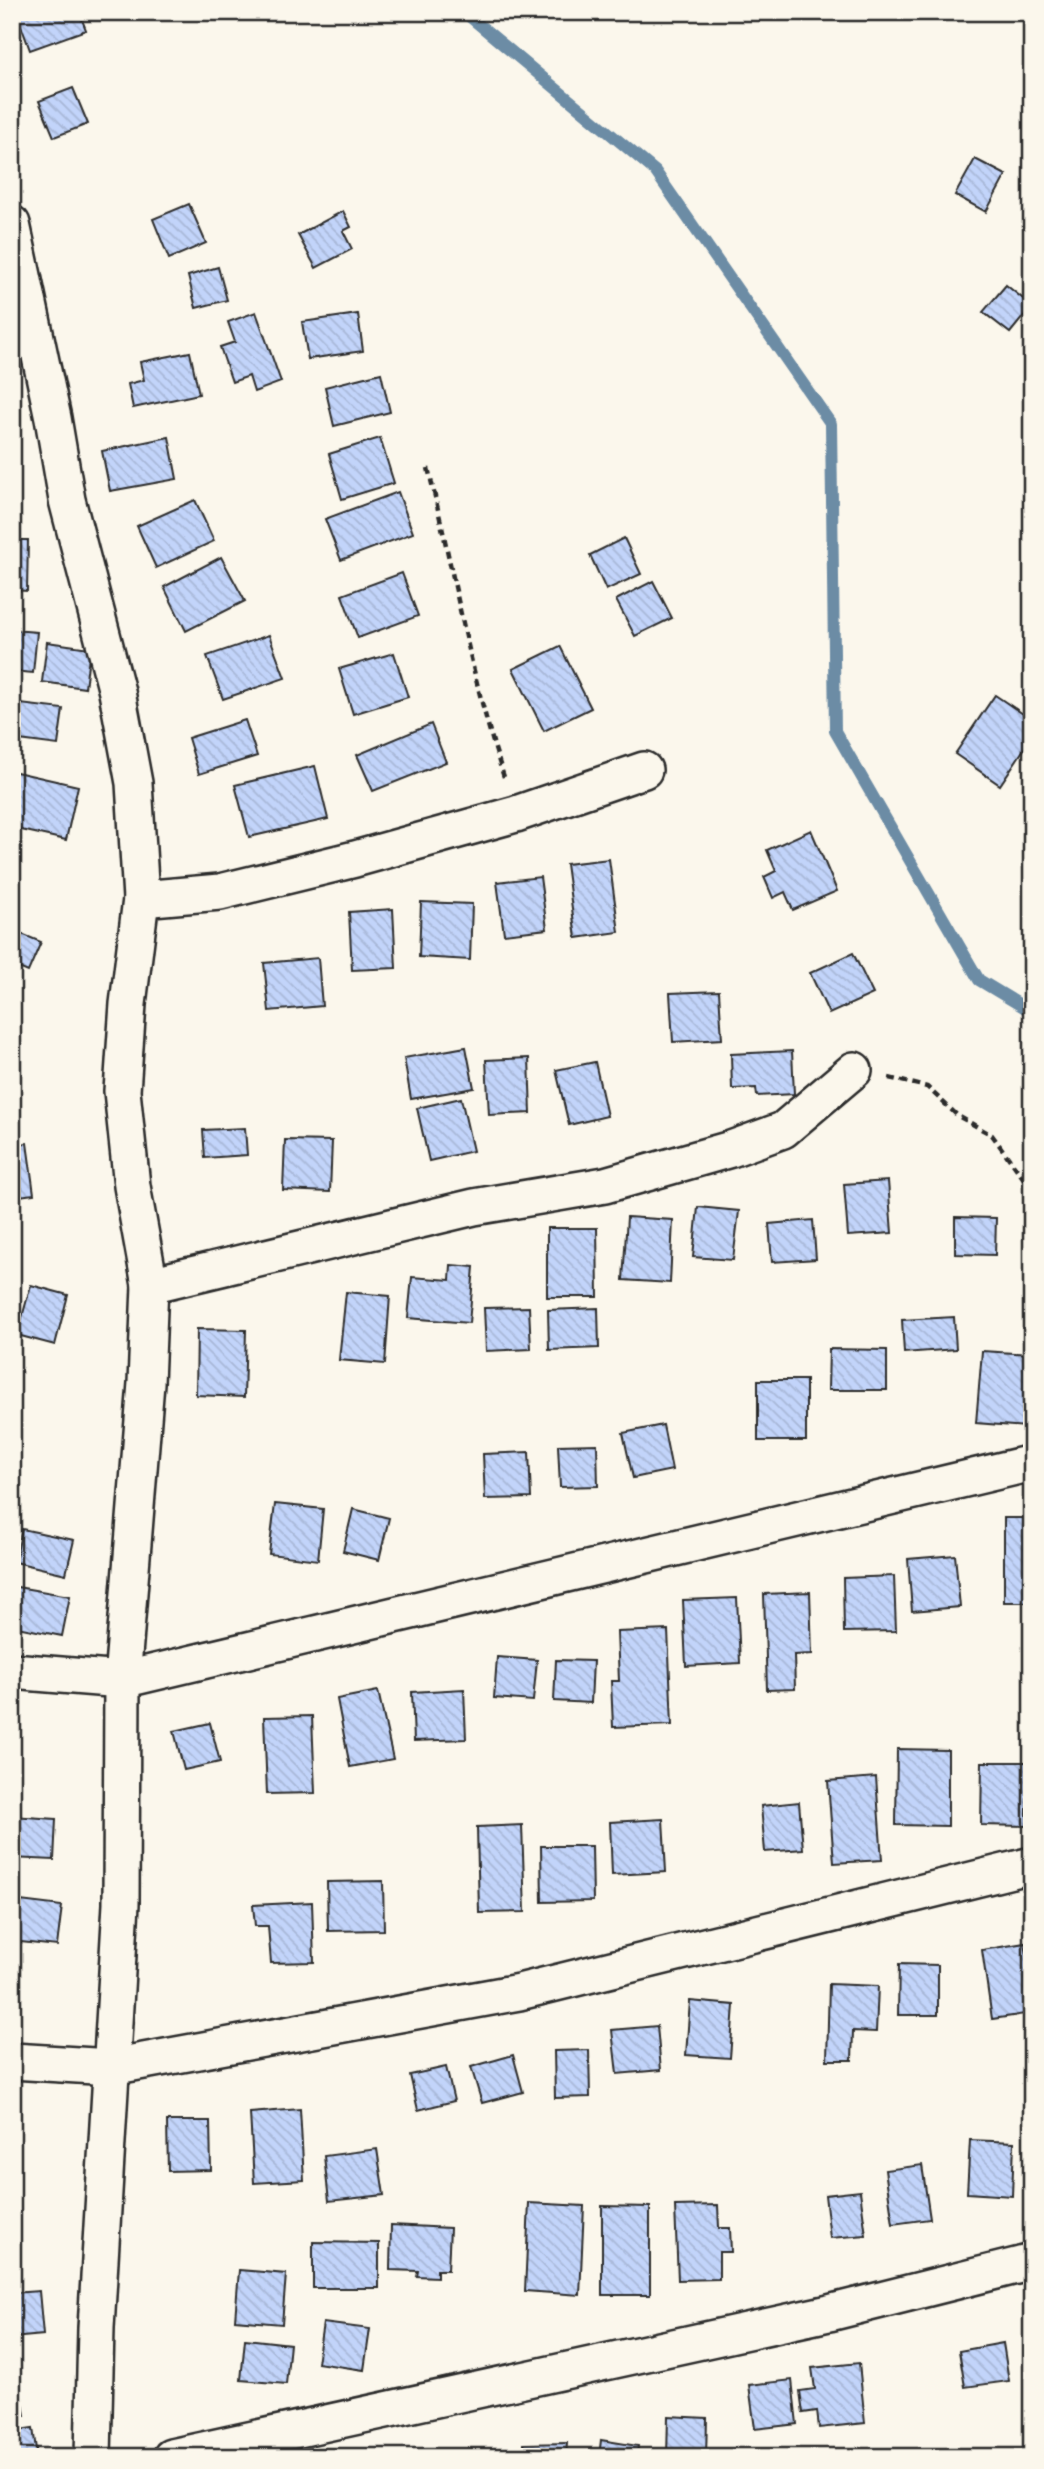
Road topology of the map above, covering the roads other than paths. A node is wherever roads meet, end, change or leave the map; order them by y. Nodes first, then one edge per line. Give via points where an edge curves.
1 (12, 225) edge
2 (644, 770) dead end
3 (141, 899) junction
4 (854, 1070) road end
5 (150, 1285) junction
6 (1032, 1463) edge
7 (12, 1671) edge
8 (122, 1680) junction
9 (1032, 1865) edge
10 (12, 2061) edge
11 (111, 2067) junction
12 (1032, 2262) edge
13 (93, 2457) edge
14 (171, 2457) edge

1 - 3 street via 67,500 117,692 134,783
2 - 3 street via 516,814 355,859 220,892
3 - 5 street via 122,1091 132,1186
4 - 5 street via 783,1130 731,1149 605,1185 474,1207
5 - 8 street
6 - 8 street
7 - 8 street
8 - 11 street via 121,1904
9 - 11 street via 519,1992
10 - 11 street
11 - 13 street
12 - 14 street via 830,2314

